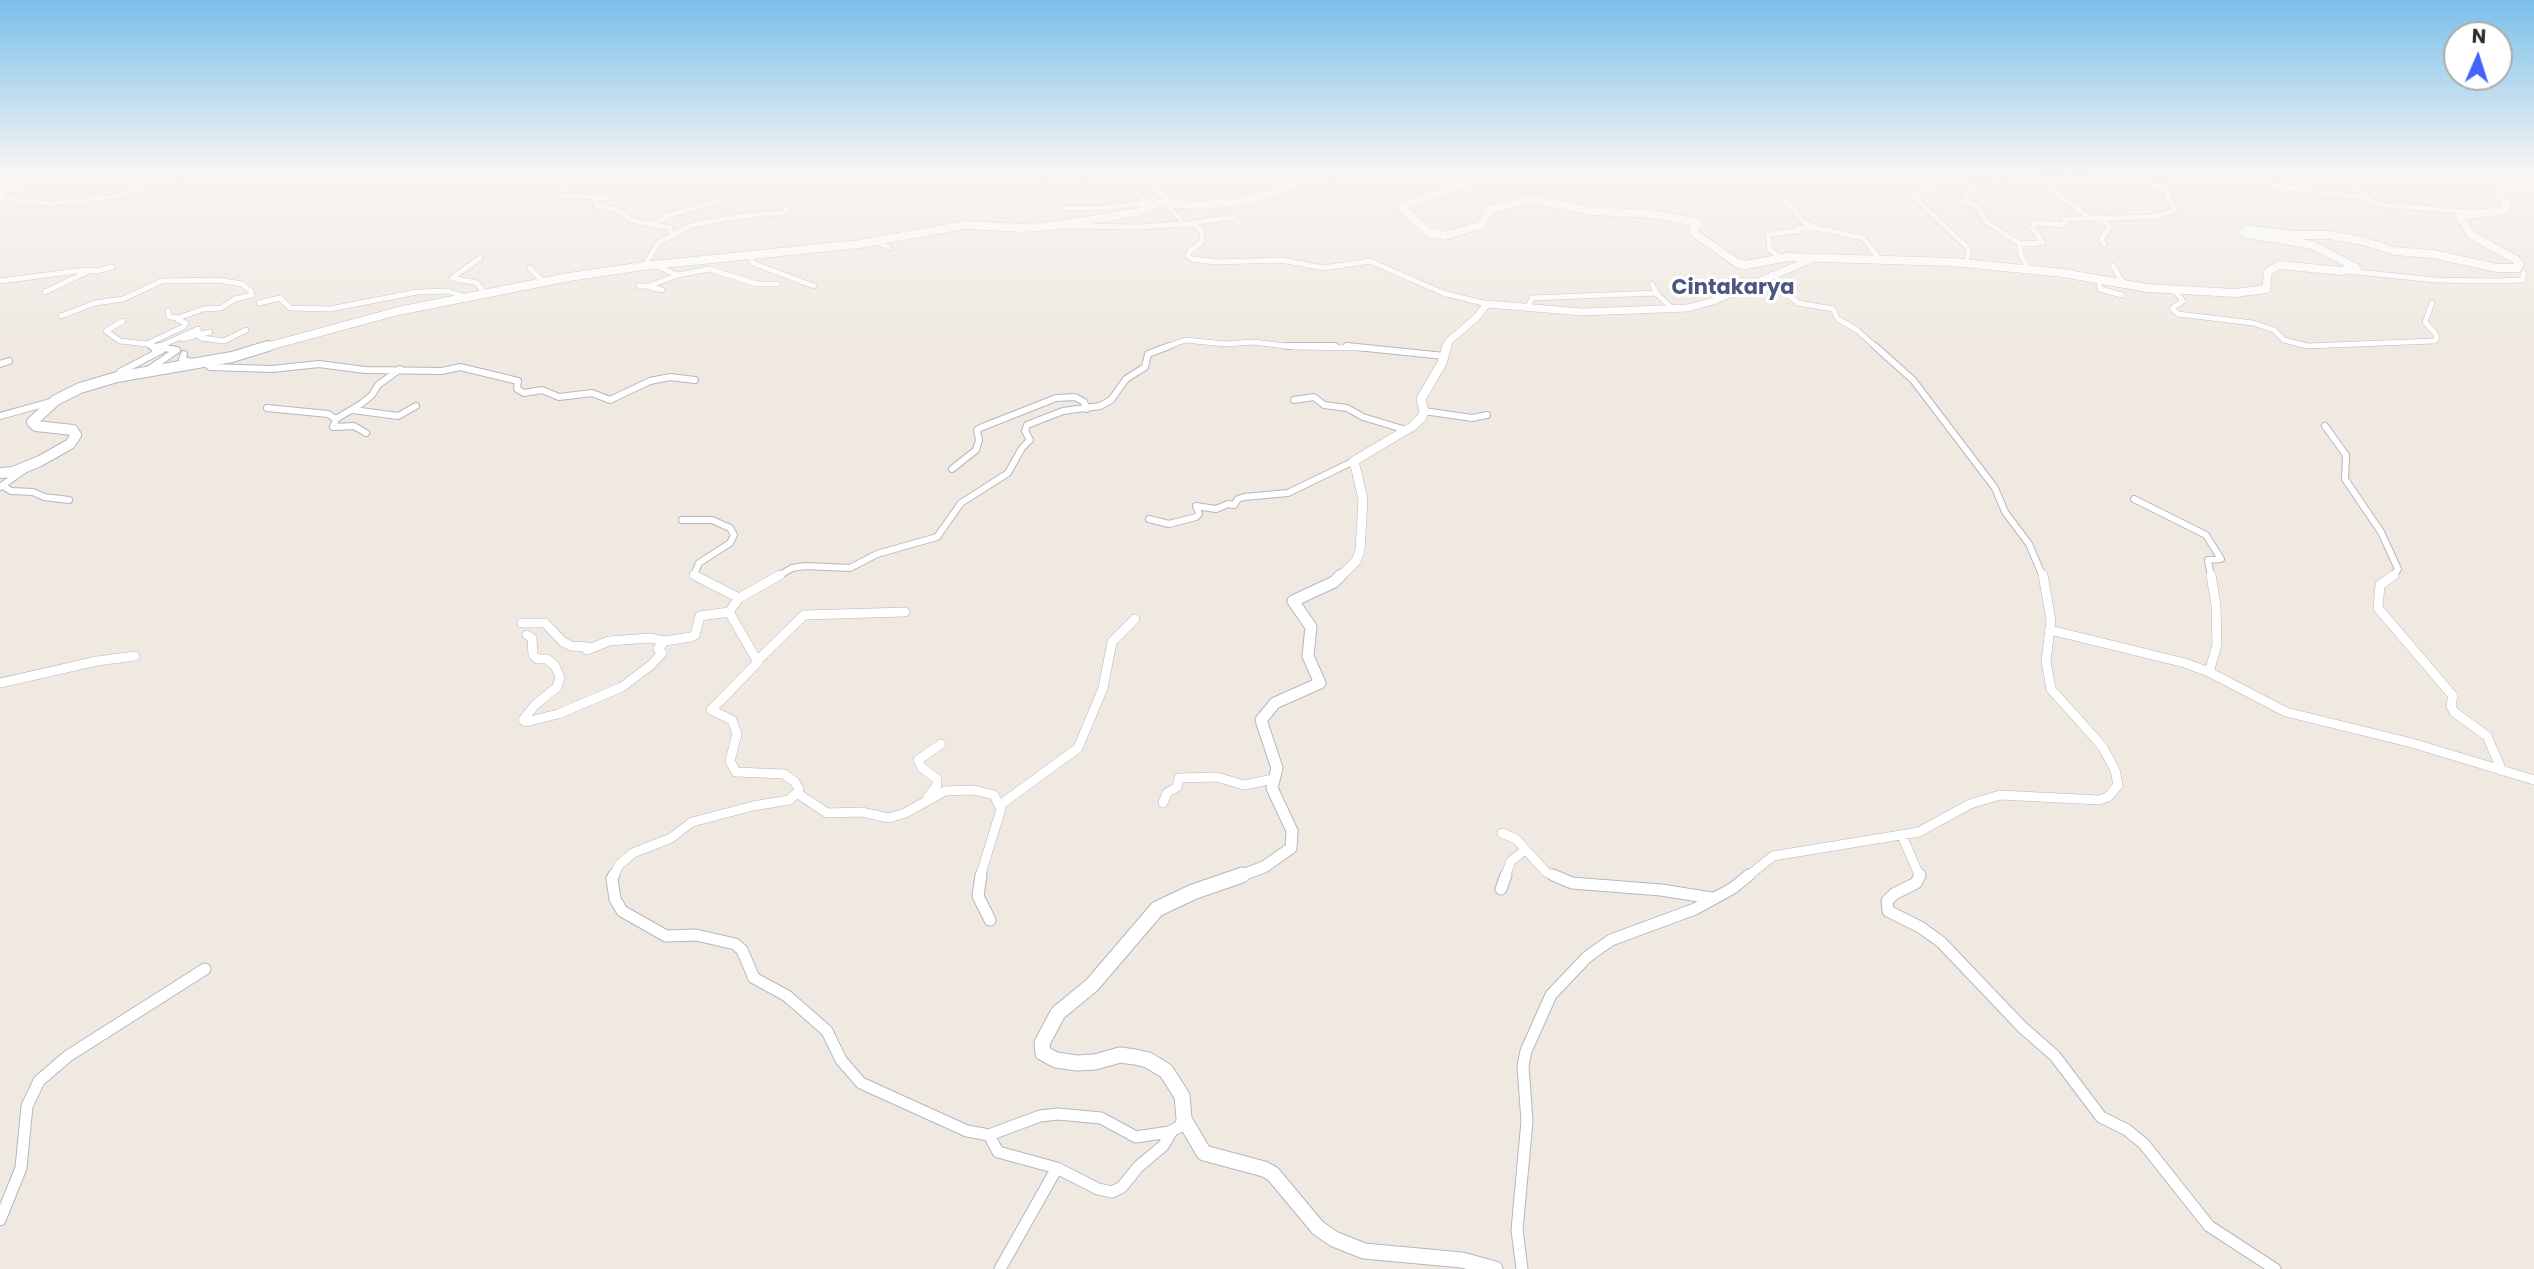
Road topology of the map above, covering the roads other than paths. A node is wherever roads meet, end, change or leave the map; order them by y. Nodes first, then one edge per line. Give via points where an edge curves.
1 (671, 232) edge
2 (680, 232) edge
3 (924, 232) edge
4 (1202, 232) edge
5 (1429, 232) edge
6 (1464, 232) edge
7 (1695, 232) edge
8 (1793, 232) edge
9 (1833, 232) edge
10 (1951, 232) edge
11 (2005, 232) edge
12 (2036, 232) edge
13 (2106, 232) edge
14 (2246, 232) edge
15 (2265, 232) edge
16 (2469, 232) edge
17 (672, 236) junction
18 (875, 241) junction
19 (2019, 244) junction
20 (2104, 244) dead end
21 (889, 248) dead end
22 (752, 254) junction
23 (480, 258) dead end
24 (1781, 258) junction
25 (1810, 260) junction
26 (1881, 261) junction
27 (1965, 263) junction
28 (655, 265) junction
29 (644, 266) junction
30 (2113, 266) dead end
31 (112, 267) dead end
32 (530, 268) dead end
33 (91, 270) junction
34 (2029, 270) junction
35 (2521, 270) junction
36 (2348, 271) junction
37 (1772, 274) junction
38 (2534, 274) edge
39 (680, 276) junction
40 (2099, 280) junction
41 (0, 281) edge
42 (542, 282) junction
43 (777, 284) dead end
44 (1652, 284) dead end
45 (2123, 285) junction
46 (814, 286) dead end
47 (662, 290) dead end
48 (2174, 290) junction
49 (45, 292) dead end
50 (484, 293) junction
51 (1656, 293) junction
52 (2122, 295) dead end
53 (465, 297) junction
54 (259, 303) dead end
55 (2432, 303) dead end
56 (1488, 304) junction
57 (1528, 307) junction
58 (1674, 310) junction
59 (167, 311) dead end
60 (61, 316) dead end
61 (181, 317) junction
62 (123, 321) dead end
63 (246, 330) dead end
64 (210, 331) dead end
65 (200, 335) junction
66 (147, 344) junction
67 (154, 349) junction
68 (163, 350) junction
69 (184, 354) dead end
70 (1444, 356) junction
71 (9, 360) dead end
72 (202, 363) junction
73 (0, 364) edge
74 (400, 369) junction
75 (146, 372) junction
76 (117, 377) junction
77 (695, 380) dead end
78 (520, 392) junction
79 (56, 400) junction
80 (522, 400) dead end
81 (1294, 400) dead end
82 (416, 406) dead end
83 (267, 408) dead end
84 (1087, 409) junction
85 (353, 410) junction
86 (1424, 411) junction
87 (1487, 415) dead end
88 (0, 416) edge
89 (336, 419) junction
90 (2325, 426) dead end
91 (1406, 430) junction
92 (366, 433) dead end
93 (1354, 461) junction
94 (29, 466) junction
95 (952, 469) dead end
96 (0, 473) edge
97 (2, 486) edge
98 (2134, 499) dead end
99 (69, 500) dead end
100 (1149, 519) dead end
101 (682, 520) dead end
102 (739, 598) junction
103 (729, 612) junction
104 (905, 612) dead end
105 (1135, 619) dead end
106 (522, 623) dead end
107 (2050, 630) junction
108 (527, 635) dead end
109 (665, 641) junction
110 (135, 656) dead end
111 (758, 660) junction
112 (2209, 672) junction
113 (0, 682) edge
114 (941, 744) dead end
115 (2502, 771) junction
116 (1273, 779) junction
117 (2534, 780) edge
118 (797, 793) junction
119 (926, 800) junction
120 (1163, 803) dead end
121 (1000, 805) junction
122 (1502, 833) dead end
123 (1902, 836) junction
124 (1525, 849) junction
125 (1501, 889) dead end
126 (1712, 898) junction
127 (990, 920) dead end
128 (205, 969) dead end
129 (1178, 1125) junction
130 (989, 1135) junction
131 (1057, 1168) junction
132 (0, 1220) edge
133 (1000, 1269) edge
134 (1495, 1269) edge
135 (1522, 1269) edge
136 (2275, 1269) edge

1 - 17 street
2 - 17 street
3 - 18 main road
4 - 56 street via 1201,244 1189,252 1192,259 1281,260 1324,268 1370,261 1443,293
5 - 6 main road via 1444,236
7 - 24 main road via 1740,264
8 - 24 street via 1768,234 1770,250
9 - 26 street via 1863,238
10 - 27 street via 1967,247
11 - 19 street
12 - 19 street via 2043,243
13 - 20 street via 2101,239
14 - 36 main road via 2321,248 2357,267
15 - 35 main road via 2329,235 2394,251
16 - 35 main road via 2515,259
17 - 29 street via 656,246
18 - 21 street
18 - 22 main road
19 - 34 street
22 - 28 main road
22 - 46 street via 755,264
23 - 50 street via 452,278 477,284
24 - 25 main road
25 - 26 main road
25 - 37 street
26 - 27 main road
27 - 34 main road
28 - 29 main road
28 - 39 street
29 - 42 main road
30 - 45 street
31 - 33 street
32 - 42 street
33 - 41 street
33 - 49 street
34 - 40 main road
35 - 36 street via 2522,280 2501,281
35 - 38 street
36 - 48 main road via 2280,265 2268,272 2268,286 2262,290
37 - 58 street via 1705,304
37 - 107 street via 1798,303 1833,309 1838,319 1913,380 1984,471 2005,512 2029,544 2048,593
39 - 43 street via 715,270 757,284
39 - 47 street via 643,286
40 - 45 main road
40 - 52 street via 2100,289
42 - 50 main road
44 - 51 street
45 - 48 main road
48 - 55 street via 2183,301 2172,309 2178,314 2253,323 2307,346 2434,341 2435,333 2426,322
50 - 53 main road
51 - 57 street via 1532,298
51 - 58 street
53 - 54 street via 445,291 417,292 330,309 290,308 279,298
53 - 72 main road
56 - 57 street
56 - 70 street via 1449,341
57 - 58 street via 1594,312
59 - 61 street via 169,317
60 - 61 street via 123,299 162,281 218,280 244,285 253,294 221,308
61 - 66 street via 178,320 186,323 183,327
62 - 66 street via 106,331 120,341
63 - 65 street via 228,341 206,340
64 - 65 street
65 - 67 street via 198,329
65 - 68 street
66 - 67 street
67 - 68 street
68 - 75 street via 177,350
68 - 76 street
69 - 72 street via 183,359
70 - 84 street via 1188,339 1148,354 1145,367 1126,379 1111,400
70 - 86 street via 1421,399
71 - 73 street
72 - 74 street via 272,369 319,364
72 - 75 main road
74 - 78 street via 467,368 518,381
74 - 85 street
75 - 76 main road
76 - 79 main road
77 - 78 street via 670,377 650,381 610,400 592,393 563,397 542,390
78 - 80 street
79 - 88 street
79 - 94 main road via 33,424 73,430 76,435 62,451
81 - 91 street via 1314,397 1324,405 1347,408
82 - 85 street via 398,416
83 - 89 street via 328,414
84 - 95 street via 1081,400 1063,397 980,428 976,450
84 - 102 street via 1063,411 1027,425 1030,440 1008,473 961,503 937,537 877,554 850,568 792,568
85 - 89 street
86 - 87 street via 1472,418
86 - 91 street
89 - 92 street via 333,427 354,426
90 - 115 street via 2346,455 2345,479 2381,532 2398,569 2380,584 2378,608 2453,696 2454,712 2487,736
91 - 93 street
93 - 100 street via 1281,495 1244,497 1216,509 1196,506 1196,517 1169,524
93 - 116 street via 1363,499 1360,551 1345,575 1293,601 1311,627 1308,656 1321,683 1275,703 1262,716 1277,768
94 - 96 main road
94 - 97 street
97 - 99 street
98 - 112 street via 2206,534 2221,559 2208,560 2217,645
101 - 102 street via 712,520 730,528 730,543 699,563 694,575
102 - 103 street
103 - 109 street via 702,615 693,637
103 - 111 street
104 - 111 street via 804,615
105 - 121 street via 1112,642 1103,688 1078,748
106 - 109 street via 545,623 563,642 589,647 587,650 609,641
107 - 112 street
107 - 123 street via 2046,661 2052,689 2102,746 2118,785 2099,800 2000,795
108 - 109 street via 532,638 533,655 547,659 561,677 557,687 523,720 526,722 558,714 625,685 662,653 658,649
110 - 113 street
111 - 118 street via 747,677 711,710 732,720 737,734 730,761 736,772 785,774 795,782
112 - 115 street via 2286,712
114 - 119 street via 917,762 937,779
115 - 117 street
116 - 120 street via 1244,785 1210,777 1179,778
116 - 129 street via 1275,798 1293,838 1288,852 1264,867 1157,909 1092,985 1058,1013 1042,1043 1044,1053 1064,1062 1095,1062 1120,1055 1157,1065 1182,1096
118 - 119 street via 827,813 860,812 885,818
118 - 130 street via 789,800 700,819 671,838 633,853 614,873 615,899 629,917 666,936 696,935 735,944 754,978 788,996 827,1031 841,1060 861,1083 967,1131
119 - 121 street via 945,791 974,790 994,795
121 - 127 street via 978,883 978,896
122 - 124 street
123 - 126 street via 1773,856 1733,888
123 - 136 street via 1920,876 1887,901 1888,911 1941,942 2055,1056 2101,1117 2144,1144 2209,1226
124 - 125 street via 1511,861
124 - 126 street via 1546,872 1572,883
126 - 135 street via 1695,909 1611,940 1587,957 1551,995 1523,1066 1527,1121 1517,1230
128 - 132 street via 79,1048 39,1081 27,1106 20,1168
129 - 130 street via 1136,1138 1101,1118 1058,1114
129 - 131 street via 1169,1140 1117,1191 1098,1189
129 - 134 street via 1204,1153 1273,1174 1318,1228 1334,1239 1364,1251 1462,1260
130 - 131 street via 998,1152
131 - 133 street

